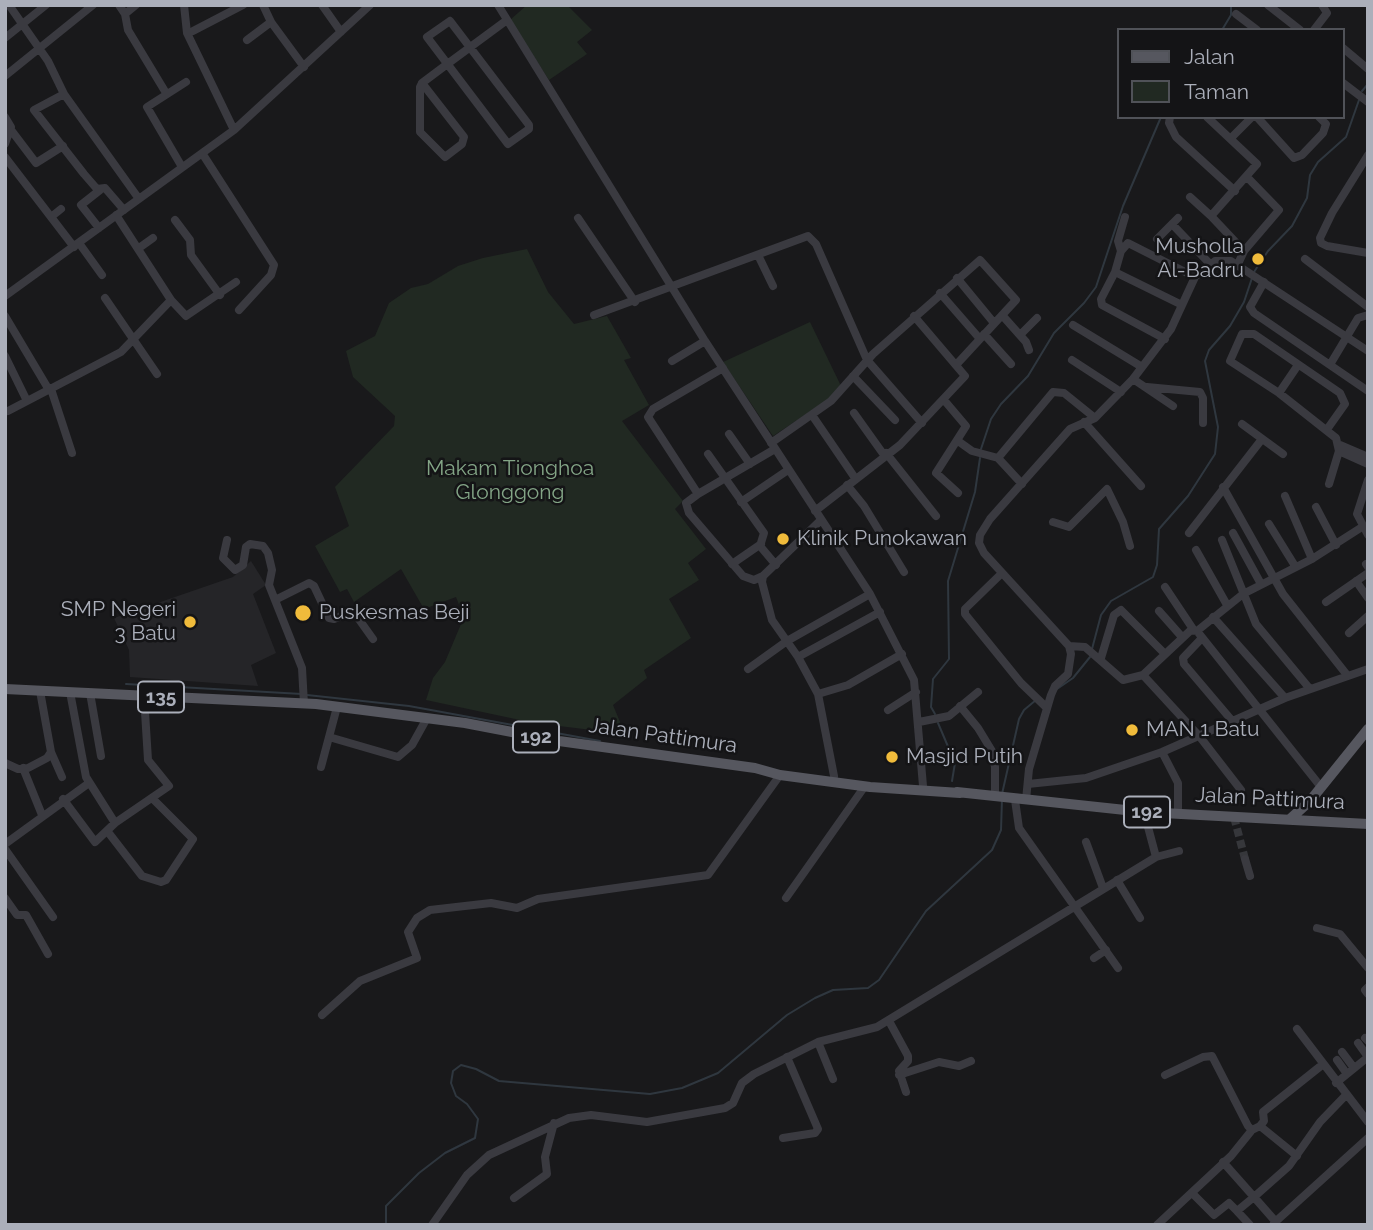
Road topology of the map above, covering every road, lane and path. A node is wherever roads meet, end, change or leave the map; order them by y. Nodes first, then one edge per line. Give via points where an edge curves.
1 (9, 5) edge
2 (46, 5) edge
3 (93, 5) edge
4 (119, 5) edge
5 (136, 5) edge
6 (184, 5) edge
7 (243, 5) edge
8 (263, 5) edge
9 (322, 5) edge
10 (370, 5) edge
11 (498, 5) edge
12 (1268, 5) edge
13 (1322, 5) edge
14 (125, 14) junction
15 (1236, 14) dead end
16 (507, 20) junction
17 (271, 22) junction
18 (22, 26) junction
19 (1254, 28) edge
20 (1297, 28) edge
21 (1318, 28) edge
22 (193, 31) dead end
23 (341, 32) junction
24 (5, 38) edge
25 (247, 40) dead end
26 (471, 47) junction
27 (40, 50) junction
28 (1345, 50) edge
29 (446, 65) junction
30 (304, 67) junction
31 (1368, 69) edge
32 (5, 76) edge
33 (186, 82) dead end
34 (422, 83) junction
35 (1345, 84) edge
36 (166, 93) junction
37 (64, 94) junction
38 (1363, 98) edge
39 (5, 117) edge
40 (1170, 119) edge
41 (1209, 119) edge
42 (1253, 119) edge
43 (1257, 119) edge
44 (1321, 119) edge
45 (11, 130) junction
46 (234, 130) junction
47 (1231, 138) junction
48 (5, 144) edge
49 (63, 146) junction
50 (202, 153) junction
51 (1368, 155) edge
52 (5, 157) edge
53 (182, 167) junction
54 (1359, 167) junction
55 (1368, 173) edge
56 (1247, 177) junction
57 (100, 190) junction
58 (1235, 191) junction
59 (1190, 197) dead end
60 (139, 199) junction
61 (61, 209) dead end
62 (120, 212) junction
63 (1211, 216) junction
64 (51, 217) junction
65 (1125, 217) dead end
66 (578, 218) dead end
67 (174, 220) dead end
68 (99, 228) junction
69 (153, 238) dead end
70 (1157, 239) dead end
71 (76, 245) junction
72 (139, 248) junction
73 (1121, 251) junction
74 (1244, 251) junction
75 (1368, 253) edge
76 (758, 255) junction
77 (1304, 259) dead end
78 (1210, 264) junction
79 (1237, 266) junction
80 (1115, 272) junction
81 (102, 275) dead end
82 (1195, 277) junction
83 (957, 278) junction
84 (236, 282) dead end
85 (1264, 282) junction
86 (773, 286) dead end
87 (674, 288) junction
88 (7, 292) edge
89 (940, 293) junction
90 (220, 295) junction
91 (106, 298) dead end
92 (171, 300) junction
93 (635, 302) junction
94 (1182, 306) junction
95 (1368, 307) edge
96 (239, 310) dead end
97 (594, 315) dead end
98 (1002, 315) junction
99 (1368, 315) edge
100 (5, 316) edge
101 (914, 316) junction
102 (1037, 318) dead end
103 (994, 323) junction
104 (1073, 326) dead end
105 (1020, 335) junction
106 (982, 336) junction
107 (1348, 338) junction
108 (1164, 339) junction
109 (134, 340) junction
110 (705, 341) junction
111 (1029, 350) dead end
112 (1368, 351) edge
113 (5, 356) edge
114 (867, 360) junction
115 (1072, 360) dead end
116 (672, 361) dead end
117 (1331, 363) junction
118 (1011, 364) dead end
119 (956, 365) junction
120 (1298, 365) junction
121 (1142, 367) junction
122 (723, 368) junction
123 (158, 374) dead end
124 (853, 376) junction
125 (1133, 379) junction
126 (1147, 387) junction
127 (50, 389) junction
128 (1368, 391) edge
129 (1121, 392) junction
130 (1279, 393) junction
131 (944, 400) junction
132 (27, 401) junction
133 (1172, 406) dead end
134 (8, 411) dead end
135 (854, 414) dead end
136 (812, 415) junction
137 (1095, 418) junction
138 (895, 420) dead end
139 (1084, 422) junction
140 (1203, 422) dead end
141 (922, 423) junction
142 (1242, 424) dead end
143 (1328, 428) junction
144 (729, 434) dead end
145 (1262, 439) junction
146 (958, 441) junction
147 (773, 446) junction
148 (1339, 448) junction
149 (72, 453) dead end
150 (708, 454) dead end
151 (885, 454) junction
152 (1283, 454) dead end
153 (1368, 457) edge
154 (998, 458) junction
155 (750, 464) junction
156 (1368, 464) edge
157 (788, 470) junction
158 (855, 478) junction
159 (726, 480) junction
160 (1368, 480) edge
161 (1022, 484) junction
162 (1329, 484) dead end
163 (847, 485) junction
164 (1141, 486) dead end
165 (1223, 487) junction
166 (698, 494) junction
167 (958, 494) dead end
168 (1284, 496) dead end
169 (741, 502) junction
170 (1316, 506) dead end
171 (815, 511) junction
172 (936, 516) dead end
173 (821, 520) junction
174 (1053, 522) dead end
175 (1269, 524) dead end
176 (1189, 533) dead end
177 (1233, 533) dead end
178 (1366, 533) edge
179 (227, 540) dead end
180 (1222, 540) dead end
181 (761, 544) junction
182 (1336, 545) junction
183 (1129, 546) dead end
184 (1196, 550) dead end
185 (1312, 559) junction
186 (732, 564) junction
187 (776, 565) junction
188 (1295, 566) junction
189 (1367, 568) edge
190 (904, 572) dead end
191 (1001, 574) junction
192 (763, 576) junction
193 (1272, 578) junction
194 (1356, 581) junction
195 (1261, 584) junction
196 (1165, 587) dead end
197 (870, 594) junction
198 (1243, 594) junction
199 (1368, 597) edge
200 (275, 600) junction
201 (1326, 602) dead end
202 (1227, 605) junction
203 (1159, 611) dead end
204 (880, 612) junction
205 (1368, 616) edge
206 (1213, 617) junction
207 (1197, 632) junction
208 (1349, 633) dead end
209 (1182, 637) junction
210 (373, 639) dead end
211 (787, 641) junction
212 (1069, 646) junction
213 (902, 654) junction
214 (1165, 654) junction
215 (798, 656) junction
216 (1101, 658) junction
217 (1368, 668) edge
218 (748, 669) dead end
219 (1143, 675) junction
220 (1347, 675) junction
221 (5, 689) edge
222 (1310, 689) junction
223 (40, 691) junction
224 (70, 692) junction
225 (916, 692) junction
226 (978, 692) dead end
227 (90, 693) junction
228 (818, 694) junction
229 (144, 696) junction
230 (304, 698) junction
231 (1285, 698) junction
232 (316, 704) joint
233 (960, 706) junction
234 (337, 707) junction
235 (1047, 708) junction
236 (888, 710) dead end
237 (1262, 710) junction
238 (427, 718) junction
239 (919, 722) junction
240 (1234, 723) junction
241 (1368, 729) edge
242 (329, 737) junction
243 (1200, 737) junction
244 (51, 752) junction
245 (1162, 752) junction
246 (101, 756) dead end
247 (5, 763) edge
248 (321, 767) dead end
249 (23, 768) junction
250 (755, 768) junction
251 (780, 775) junction
252 (834, 776) junction
253 (62, 778) dead end
254 (923, 780) junction
255 (89, 783) junction
256 (865, 786) junction
257 (1321, 787) junction
258 (1030, 789) junction
259 (1241, 790) dead end
260 (960, 793) junction
261 (152, 798) junction
262 (1003, 798) junction
263 (63, 799) junction
264 (1144, 812) junction
265 (1178, 813) junction
266 (42, 815) junction
267 (1290, 819) junction
268 (1329, 820) junction
269 (115, 823) junction
270 (1368, 824) edge
271 (108, 832) junction
272 (1086, 842) dead end
273 (5, 846) edge
274 (1179, 851) dead end
275 (1156, 857) junction
276 (1245, 859) tunnel mouth
277 (1250, 876) dead end
278 (1117, 880) junction
279 (1104, 888) junction
280 (5, 898) edge
281 (786, 898) dead end
282 (1073, 905) junction
283 (53, 917) dead end
284 (1140, 918) dead end
285 (1317, 928) dead end
286 (1105, 950) junction
287 (48, 954) dead end
288 (1094, 958) dead end
289 (1118, 968) dead end
290 (1368, 968) edge
291 (1368, 987) edge
292 (1368, 994) edge
293 (322, 1015) dead end
294 (889, 1021) junction
295 (1297, 1029) dead end
296 (1364, 1041) edge
297 (818, 1042) junction
298 (1339, 1056) dead end
299 (787, 1057) junction
300 (1368, 1057) edge
301 (971, 1061) dead end
302 (1322, 1065) junction
303 (1350, 1071) junction
304 (899, 1074) junction
305 (1165, 1075) dead end
306 (833, 1079) dead end
307 (1336, 1083) junction
308 (906, 1092) dead end
309 (1345, 1096) junction
310 (1368, 1122) edge
311 (554, 1123) junction
312 (1256, 1128) junction
313 (783, 1138) dead end
314 (1368, 1138) edge
315 (1297, 1156) junction
316 (1223, 1163) junction
317 (1192, 1193) junction
318 (1254, 1197) junction
319 (514, 1198) dead end
320 (1237, 1211) junction
321 (1274, 1223) edge
322 (432, 1225) edge
323 (1157, 1225) edge
324 (1250, 1225) edge

1 - 18 street
2 - 18 street
3 - 27 street
4 - 14 street
5 - 14 street
6 - 46 street via 187,33
7 - 22 street
8 - 17 street
9 - 23 street
10 - 23 street
11 - 16 street
12 - 20 street
13 - 21 street via 1327,13
14 - 36 street via 128,30
15 - 19 street
16 - 26 street
16 - 87 street
17 - 25 street
17 - 30 street
18 - 24 street
18 - 27 street
23 - 30 street
26 - 29 street
26 - 29 street via 450,21 427,34
26 - 29 street via 530,127 508,144
27 - 32 street
27 - 37 street
28 - 31 street
29 - 34 street
30 - 46 street
33 - 36 street
34 - 34 street via 420,132 445,157 464,137
35 - 38 street
36 - 53 street via 147,107
37 - 49 street via 34,110
37 - 60 street
39 - 45 street
40 - 58 street via 1177,137
41 - 47 street
42 - 47 street
43 - 44 street via 1294,158 1323,133 1326,124
45 - 48 street
45 - 49 street via 35,163
46 - 50 street
47 - 56 street via 1257,164
49 - 57 street
50 - 53 street
50 - 96 street via 274,265 271,275
51 - 54 street
52 - 64 street
53 - 60 street
54 - 55 street
54 - 75 street via 1320,238 1327,246
56 - 58 street
56 - 74 street via 1279,210
57 - 62 street via 105,188
57 - 68 street via 81,205
58 - 63 street
59 - 63 street
60 - 62 street
61 - 64 street
62 - 68 street
62 - 72 street
63 - 74 street
64 - 71 street
65 - 73 street via 1118,241
66 - 93 street
67 - 90 street via 190,240 191,255
68 - 71 street
69 - 72 street
70 - 78 street via 1175,221
71 - 81 street
71 - 88 street
72 - 92 street
73 - 80 street
73 - 82 street via 1128,243
74 - 79 street
76 - 86 street
76 - 87 street
76 - 114 street via 800,238 812,238
77 - 95 street
78 - 79 street via 1225,259
78 - 82 street
79 - 85 street
80 - 94 street
80 - 108 street via 1102,305
82 - 94 street
83 - 89 street
83 - 98 street via 980,260 1015,299
83 - 103 street
84 - 90 street
85 - 107 street
85 - 117 street via 1251,310
87 - 93 street
87 - 110 street
89 - 101 street
89 - 106 street
90 - 92 street via 186,316
91 - 109 street
92 - 109 street
93 - 97 street
94 - 108 street
98 - 103 street
98 - 105 street
99 - 107 street via 1358,318
100 - 127 street
101 - 114 street
101 - 119 street
102 - 105 street
103 - 106 street
104 - 121 street
105 - 111 street
106 - 118 street
106 - 119 street
107 - 112 street
107 - 117 street
108 - 121 street
109 - 123 street
109 - 127 street via 121,352
110 - 116 street
110 - 122 street
113 - 132 street
114 - 124 street
114 - 141 street
115 - 129 street
117 - 128 street
119 - 131 street via 965,376
120 - 130 street
120 - 130 street via 1254,334 1242,334 1230,361
120 - 143 street via 1344,398 1345,404
121 - 125 street
122 - 147 street
122 - 166 street via 648,415
124 - 136 street
124 - 138 street
125 - 126 street
125 - 129 street
126 - 133 street
126 - 140 street via 1200,392
127 - 132 street
127 - 149 street
129 - 137 street
130 - 143 street
131 - 141 street
131 - 146 street via 966,424
132 - 134 street
135 - 151 street
136 - 147 street
136 - 158 street
137 - 139 street
137 - 154 street via 1064,393 1053,392
139 - 161 street via 1070,429
139 - 164 street
141 - 151 street
142 - 145 street
143 - 148 street
144 - 155 street
145 - 152 street
145 - 165 street
146 - 154 street via 972,451
146 - 167 street via 936,472
147 - 155 street
147 - 157 street
148 - 153 street
148 - 156 street
148 - 162 street
150 - 159 street
151 - 158 street
151 - 172 street
154 - 161 street
155 - 159 street
157 - 169 street
157 - 171 street
158 - 163 street
159 - 166 street
159 - 169 street
160 - 178 street via 1357,514
161 - 191 street via 980,535 984,553
163 - 171 street
163 - 190 street
165 - 176 street
165 - 193 street
166 - 186 street via 685,508
168 - 185 street
169 - 181 street via 764,533
170 - 182 street
171 - 173 street
173 - 187 street
173 - 197 street
174 - 183 street via 1069,527 1107,489
175 - 188 street
177 - 195 street
178 - 182 street
179 - 200 street via 223,558 235,570 243,565 250,544 267,550 272,570 269,585
180 - 198 street
181 - 186 street
181 - 187 street
182 - 185 street
184 - 202 street
185 - 188 street
186 - 192 street via 748,579
187 - 192 street
188 - 193 street
189 - 194 street
191 - 212 street
191 - 235 street via 965,614
192 - 211 street via 772,620
193 - 195 street
193 - 220 street
194 - 199 street
194 - 201 street
195 - 198 street
196 - 207 street
197 - 204 street
197 - 211 street
198 - 202 street
198 - 222 street via 1259,629
200 - 210 street via 303,584 312,584 329,618 353,611
200 - 230 street via 302,668
202 - 206 street
203 - 209 street
204 - 213 street
204 - 215 street
205 - 208 street
206 - 207 street
206 - 231 street
207 - 209 street
207 - 237 street
207 - 240 street via 1184,664
209 - 214 street
211 - 215 street
211 - 218 street
212 - 216 street
212 - 235 street via 1070,669 1052,692
213 - 225 street
213 - 228 street via 848,685
214 - 216 street via 1121,610 1114,615
214 - 219 street
215 - 228 street
216 - 219 street via 1123,680
217 - 220 street
219 - 243 street
220 - 222 street
221 - 223 main road, 135
222 - 231 street
223 - 224 main road, 135
223 - 244 street
224 - 227 main road, 135
224 - 255 street
225 - 236 street
225 - 239 street
226 - 233 street
227 - 229 main road, 135
227 - 246 street
228 - 252 street
229 - 230 main road, 135
229 - 261 street via 148,760 169,785
230 - 232 main road, 135
231 - 237 street
232 - 234 main road, Jalan Pattimura / 192
233 - 239 street via 938,720
233 - 262 street via 992,751
234 - 238 main road, Jalan Pattimura / 192
234 - 242 street
235 - 258 street via 1029,769
237 - 240 street
237 - 257 street
238 - 242 street via 412,745 398,757
238 - 250 main road, Jalan Pattimura / 192
239 - 254 street
240 - 243 street
241 - 257 main road
242 - 248 street
243 - 245 street
243 - 259 street
244 - 249 street via 39,764
244 - 253 street
245 - 258 street via 1086,778
245 - 265 street via 1178,783
247 - 249 street
249 - 266 street
250 - 251 main road, Jalan Pattimura / 192
250 - 252 main road, Jalan Pattimura / 192
251 - 256 main road, Jalan Pattimura / 192
251 - 293 street via 708,875 538,899 517,908 491,903 430,910 417,918 408,932 417,958 360,981
252 - 254 main road, Jalan Pattimura / 192
254 - 260 main road, Jalan Pattimura / 192
255 - 263 street
255 - 269 street
256 - 260 main road, Jalan Pattimura / 192
256 - 281 street
257 - 267 main road
257 - 268 main road via 1316,810
258 - 262 main road, Jalan Pattimura / 192
258 - 264 main road, Jalan Pattimura / 192
260 - 262 main road, Jalan Pattimura / 192
261 - 269 street
261 - 271 street via 193,838 166,880 142,876
262 - 282 street
263 - 266 street
263 - 271 street via 93,841
264 - 265 main road, Jalan Pattimura / 192
264 - 275 street
265 - 267 main road, Jalan Pattimura / 192
266 - 273 street
267 - 268 main road, Jalan Pattimura / 192
268 - 270 main road, Jalan Pattimura / 192
269 - 271 street
272 - 279 street
273 - 283 street
274 - 275 street
275 - 278 street
276 - 277 street
278 - 279 street
278 - 284 street
279 - 282 street
280 - 287 street via 17,915 26,915
282 - 286 street
282 - 294 street
285 - 290 street via 1340,934
286 - 288 street
286 - 289 street
291 - 292 street
294 - 297 street
294 - 304 street via 909,1060
295 - 302 street
296 - 300 street
297 - 299 street
297 - 306 street
298 - 303 street
299 - 311 street via 742,1083 733,1103 724,1108 648,1122 591,1115
299 - 313 street via 818,1129
300 - 303 street
301 - 304 street via 960,1066 939,1062
302 - 307 street
302 - 312 street via 1263,1112 1264,1121
303 - 307 street
304 - 308 street
305 - 312 street via 1212,1056
307 - 309 street
309 - 310 street
309 - 315 street
311 - 319 street via 545,1157 547,1174
311 - 322 street via 479,1163
312 - 315 street
312 - 316 street
314 - 321 street
315 - 318 street
316 - 317 street
316 - 318 street
317 - 320 street via 1214,1215 1229,1203
317 - 323 street
318 - 320 street
318 - 321 street
320 - 324 street

